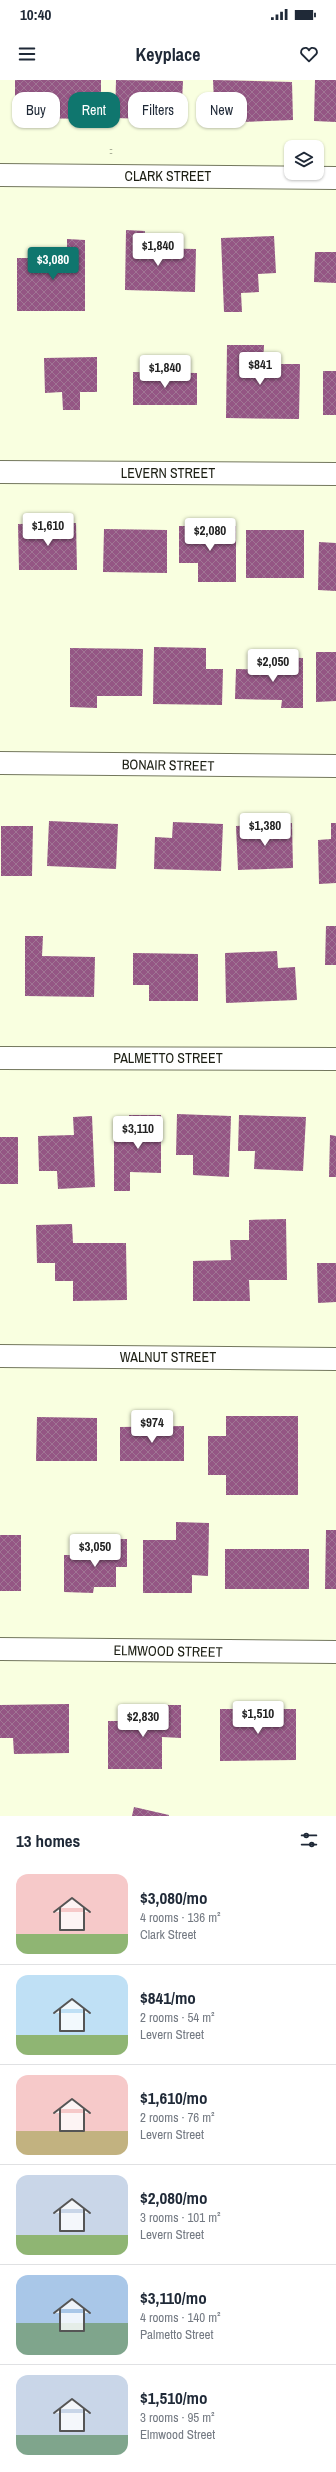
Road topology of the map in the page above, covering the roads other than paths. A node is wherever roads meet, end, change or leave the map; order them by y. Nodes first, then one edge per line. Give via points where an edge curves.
1 (0, 175) edge
2 (336, 178) edge
3 (0, 472) edge
4 (336, 474) edge
5 (0, 763) edge
6 (336, 766) edge
7 (0, 1058) edge
8 (336, 1059) edge
9 (0, 1356) edge
10 (336, 1359) edge
11 (0, 1649) edge
12 (336, 1652) edge

1 - 2 street, CLARK STREET
3 - 4 street, LEVERN STREET
5 - 6 street, BONAIR STREET
7 - 8 street, PALMETTO STREET
9 - 10 street, WALNUT STREET
11 - 12 street, ELMWOOD STREET

